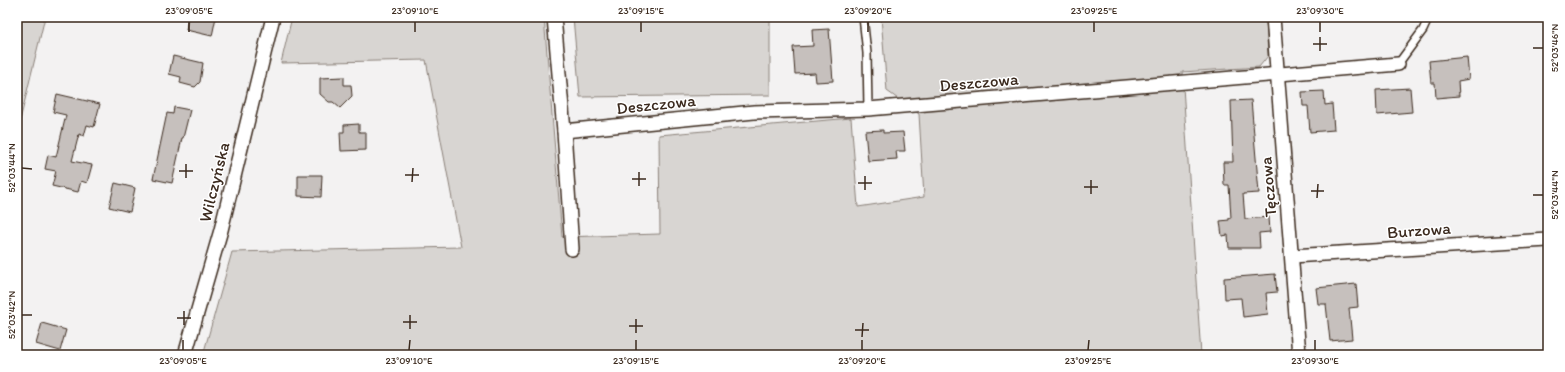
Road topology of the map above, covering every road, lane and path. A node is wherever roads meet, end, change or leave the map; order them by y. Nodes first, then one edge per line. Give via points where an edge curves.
1 (273, 17) edge
2 (554, 17) edge
3 (864, 17) edge
4 (1273, 17) edge
5 (1429, 17) edge
6 (1398, 64) joint
7 (1277, 74) junction
8 (868, 109) junction
9 (564, 131) junction
10 (1548, 240) edge
11 (572, 249) dead end
12 (1292, 256) junction
13 (185, 355) edge
14 (1299, 355) edge

1 - 13 street, Wilczyńska via 220,230
2 - 9 street
3 - 8 lane via 868,53
4 - 7 street, Tęczowa
5 - 6 lane via 1423,30
6 - 7 street, Deszczowa
7 - 8 street, Deszczowa
7 - 12 street, Tęczowa
8 - 9 street, Deszczowa via 754,112
9 - 11 street
10 - 12 street, Burzowa
12 - 14 street, Tęczowa

